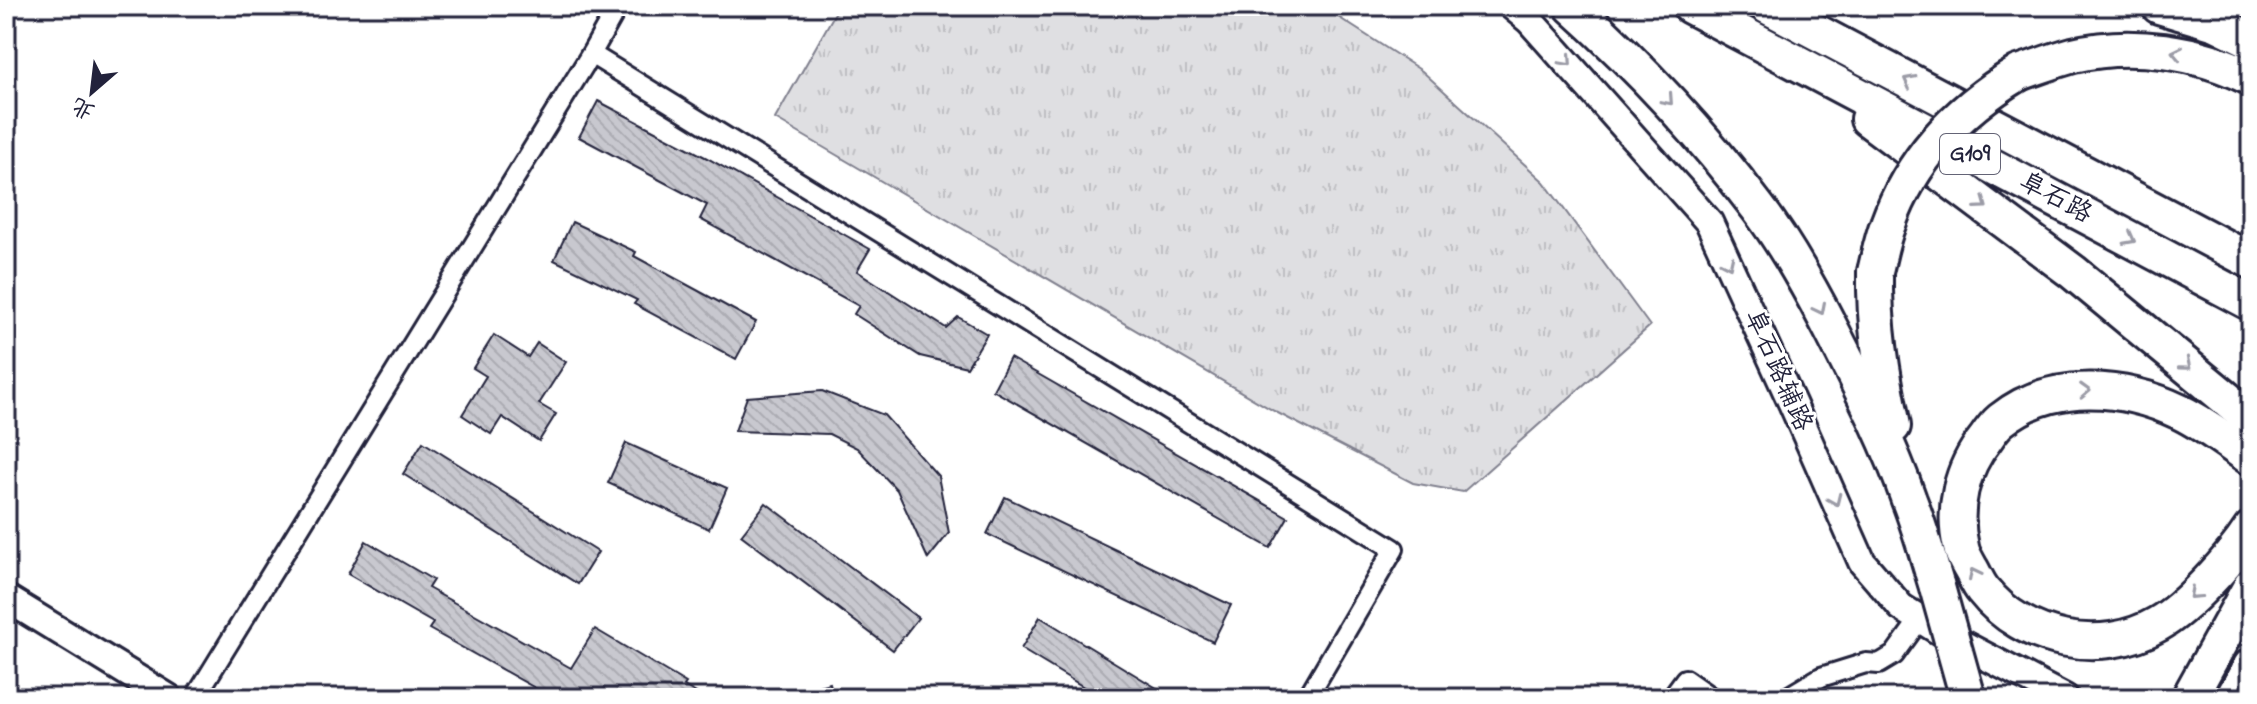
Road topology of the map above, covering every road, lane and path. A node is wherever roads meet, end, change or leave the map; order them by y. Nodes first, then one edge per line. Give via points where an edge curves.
1 (618, 6) edge
2 (1512, 6) edge
3 (1572, 6) edge
4 (1690, 6) edge
5 (1767, 6) edge
6 (2159, 6) edge
7 (2251, 40) edge
8 (591, 54) junction
9 (1785, 56) junction
10 (2251, 78) edge
11 (2251, 261) edge
12 (2251, 303) edge
13 (2251, 419) edge
14 (2251, 458) edge
15 (1909, 499) junction
16 (2249, 533) edge
17 (2251, 586) edge
18 (6, 598) edge
19 (1920, 619) junction
20 (2251, 666) edge
21 (169, 698) edge
22 (195, 698) edge
23 (1307, 698) edge
24 (1671, 698) edge
25 (1712, 698) edge
26 (1786, 698) edge
27 (1968, 698) edge
28 (2065, 698) edge
29 (2189, 698) edge
30 (2233, 698) edge

1 - 8 street
2 -> 19 main road, 阜石路辅路 via 1709,222 1862,562 1901,607
3 -> 15 highway via 1663,95 1760,210 1811,290 1872,410
4 - 9 highway, 阜石路 / G109
11 -> 5 highway, 阜石路 / G109
6 - 7 highway
8 - 22 street
8 - 23 street via 1394,549
9 -> 12 highway, 阜石路 / G109
9 -> 13 highway via 2073,272
10 -> 15 highway, bridge via 2158,49 2075,55 2019,73 1989,91 1927,152 1887,225 1875,272 1881,369
16 -> 14 highway via 2198,592 2159,624 2124,638 2088,643 2046,635 2010,617 1982,589 1961,549 1956,510 1962,481 1978,448 2000,421 2029,402 2065,391 2106,390 2144,398 2181,412
15 - 27 highway, bridge
17 - 29 highway
18 - 21 main road
19 - 26 street via 1894,655 1879,664 1821,677
19 - 28 main road, 阜石路辅路
20 - 30 highway
24 - 25 street via 1685,679

